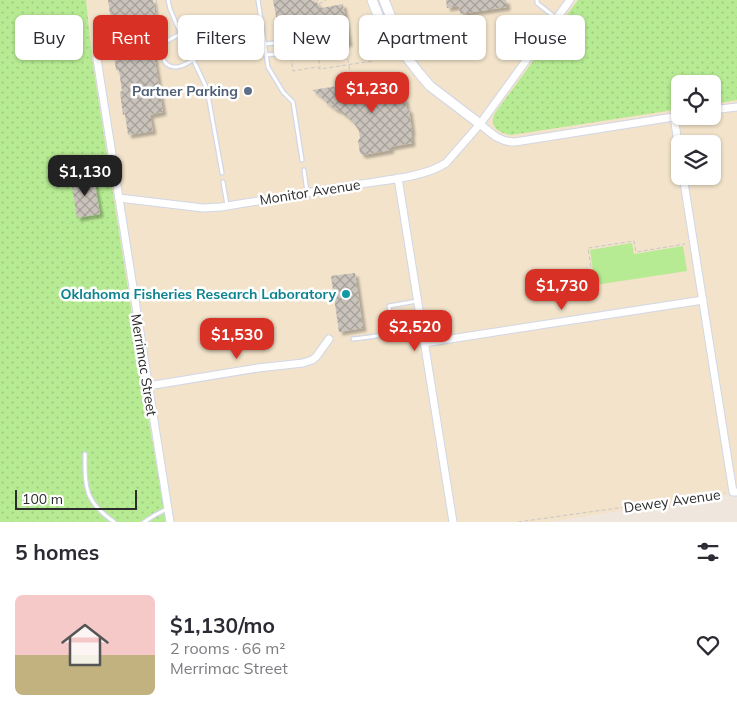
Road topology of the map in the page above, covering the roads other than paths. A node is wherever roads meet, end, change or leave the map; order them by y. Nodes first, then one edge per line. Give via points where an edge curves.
1 (168, 0) edge
2 (258, 0) edge
3 (372, 0) edge
4 (384, 0) edge
5 (537, 0) edge
6 (570, 0) edge
7 (260, 15) edge
8 (378, 15) edge
9 (390, 15) edge
10 (553, 15) edge
11 (559, 15) edge
12 (178, 27) edge
13 (178, 36) edge
14 (264, 44) joint
15 (266, 55) junction
16 (97, 60) edge
17 (193, 60) joint
18 (409, 60) edge
19 (526, 60) edge
20 (737, 106) edge
21 (721, 109) edge
22 (671, 117) edge
23 (480, 124) junction
24 (302, 160) dead end
25 (304, 170) dead end
26 (222, 172) dead end
27 (398, 178) junction
28 (223, 182) dead end
29 (684, 185) edge
30 (307, 193) junction
31 (119, 198) junction
32 (227, 206) junction
33 (703, 300) junction
34 (418, 301) junction
35 (329, 339) dead end
36 (353, 339) dead end
37 (424, 343) junction
38 (148, 386) junction
39 (85, 454) dead end
40 (735, 492) edge
41 (167, 509) junction
42 (114, 522) edge
43 (144, 522) edge
44 (170, 522) edge
45 (453, 522) edge

1 - 12 lane
2 - 7 lane
3 - 8 street
4 - 9 street
5 - 10 lane
6 - 11 street, Monitor Avenue
13 - 17 lane via 162,49 165,63 172,67
14 - 15 lane
14 - 15 lane via 286,42 289,45 286,52
15 - 24 lane via 268,67 293,102
16 - 31 street, Merrimac Street
17 - 26 lane via 209,96
18 - 23 street via 430,86
19 - 23 street, Monitor Avenue
20 - 21 street
22 - 23 street via 514,142 496,137
23 - 27 street, Monitor Avenue via 439,168
25 - 30 lane
27 - 30 street, Monitor Avenue
27 - 34 street
28 - 32 lane
29 - 33 street
30 - 32 street, Monitor Avenue
31 - 32 street, Monitor Avenue via 203,208
31 - 38 street, Merrimac Street
33 - 37 street
33 - 40 street
34 - 36 lane via 389,306 390,323 383,334
34 - 37 street
35 - 38 street via 316,357 303,363
37 - 45 street
38 - 41 street, Merrimac Street
39 - 42 lane via 89,496
41 - 43 lane
41 - 44 street, Merrimac Street

